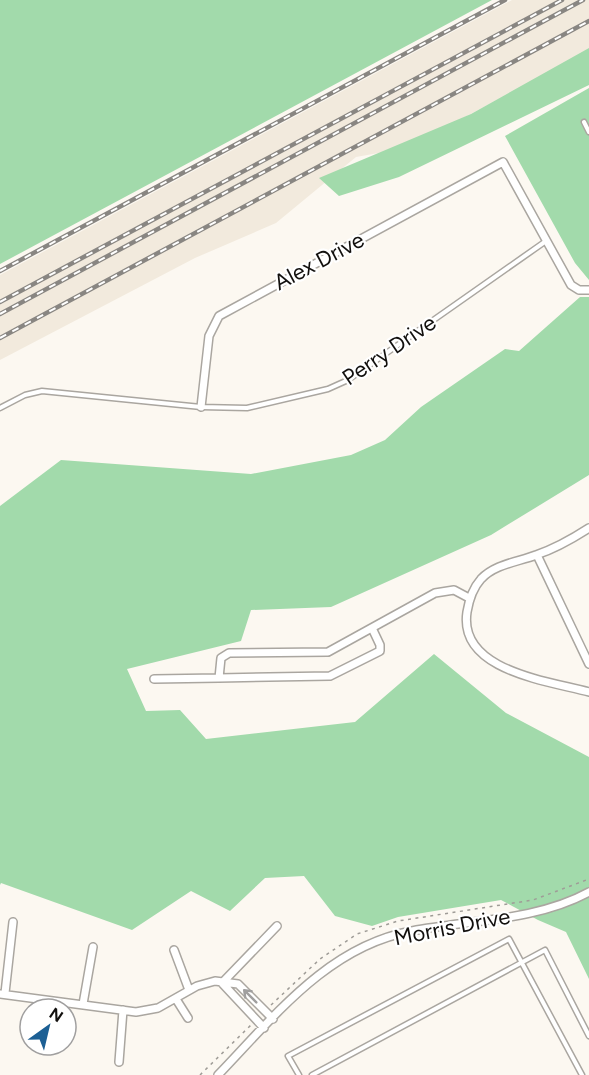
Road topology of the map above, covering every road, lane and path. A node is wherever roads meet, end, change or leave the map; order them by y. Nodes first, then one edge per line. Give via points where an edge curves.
1 (584, 122) dead end
2 (589, 131) edge
3 (546, 241) junction
4 (589, 290) edge
5 (201, 407) junction
6 (0, 408) edge
7 (589, 528) edge
8 (537, 555) junction
9 (469, 598) junction
10 (372, 628) junction
11 (589, 664) edge
12 (219, 678) junction
13 (154, 679) dead end
14 (589, 692) edge
15 (589, 879) edge
16 (589, 892) edge
17 (13, 922) dead end
18 (277, 926) dead end
19 (93, 947) dead end
20 (174, 950) dead end
21 (523, 962) junction
22 (222, 983) junction
23 (189, 990) junction
24 (3, 993) edge
25 (33, 997) edge
26 (176, 999) junction
27 (78, 1003) edge
28 (83, 1004) junction
29 (123, 1010) junction
30 (265, 1011) junction
31 (188, 1018) dead end
32 (273, 1019) junction
33 (256, 1020) junction
34 (264, 1028) junction
35 (589, 1036) edge
36 (119, 1062) dead end
37 (589, 1072) edge
38 (200, 1075) edge
39 (218, 1075) edge
40 (298, 1075) edge
41 (312, 1075) edge
42 (583, 1075) edge

1 - 2 lane
3 - 4 street via 571,285
3 - 5 lane, Perry Drive via 348,380 328,389 247,408
3 - 5 street, Alex Drive via 503,162 219,316 209,336
5 - 6 lane, Perry Drive via 42,391
7 - 8 street
8 - 9 street via 499,567 481,579
8 - 11 street
9 - 10 street via 454,590 435,593
9 - 14 street via 466,620 471,639 481,653 500,667
10 - 12 street via 328,652 229,653 221,658
10 - 12 street via 380,651 330,676
12 - 13 street
15 - 30 path via 533,900 398,921 357,934 321,959
16 - 32 street, Morris Drive via 533,911 410,931 368,945 327,966
17 - 24 street
18 - 22 street
19 - 28 street
20 - 23 street
21 - 35 lane via 545,950
21 - 40 lane via 509,939 288,1056
21 - 41 lane
21 - 42 lane
22 - 23 street via 215,981
30 -> 22 street via 237,984
22 - 33 street
23 - 26 street
24 - 25 street
26 - 29 street via 158,1008
26 - 31 street
27 - 28 street
28 - 29 street
29 - 36 street
30 - 32 street
32 - 34 street, Morris Drive
33 - 34 street
33 - 38 path
34 - 39 street, Morris Drive
37 - 42 lane

